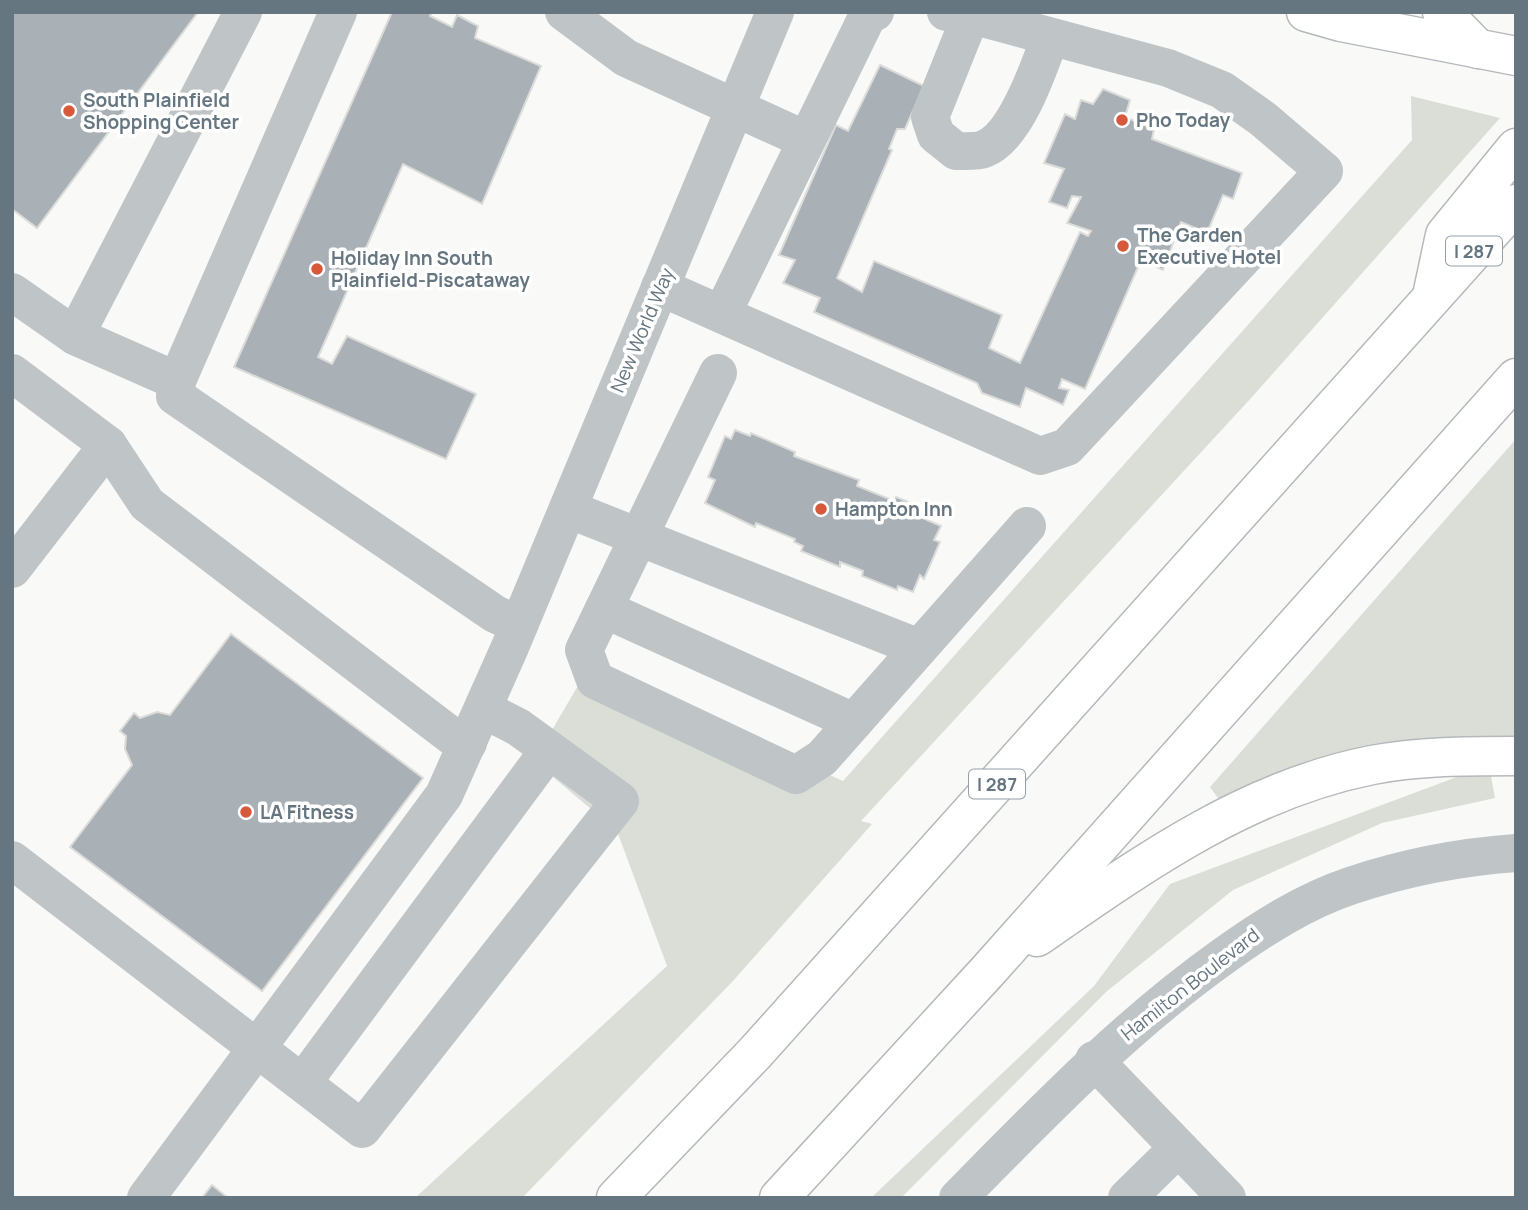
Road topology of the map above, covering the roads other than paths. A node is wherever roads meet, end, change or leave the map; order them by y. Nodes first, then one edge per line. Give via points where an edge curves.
1 (243, 12) edge
2 (338, 12) edge
3 (564, 12) edge
4 (775, 12) edge
5 (875, 12) edge
6 (1306, 12) edge
7 (1443, 12) edge
8 (959, 14) edge
9 (1051, 37) junction
10 (1498, 53) edge
11 (735, 107) junction
12 (806, 140) junction
13 (1516, 148) edge
14 (1516, 204) edge
15 (660, 287) junction
16 (12, 292) edge
17 (1432, 298) junction
18 (723, 312) junction
19 (75, 336) junction
20 (12, 373) edge
21 (718, 373) dead end
22 (1516, 378) edge
23 (177, 381) junction
24 (108, 445) junction
25 (568, 509) junction
26 (1027, 526) dead end
27 (639, 536) junction
28 (12, 569) edge
29 (604, 609) junction
30 (514, 636) junction
31 (919, 648) junction
32 (854, 722) junction
33 (475, 726) junction
34 (549, 750) junction
35 (1516, 756) edge
36 (1516, 853) edge
37 (12, 860) edge
38 (986, 972) junction
39 (256, 1046) junction
40 (1094, 1060) junction
41 (303, 1082) junction
42 (1178, 1147) junction
43 (146, 1198) edge
44 (616, 1198) edge
45 (779, 1198) edge
46 (958, 1198) edge
47 (1127, 1198) edge
48 (1227, 1198) edge

1 - 19 street
2 - 23 street
3 - 11 street via 626,58
4 - 11 street, New World Way
5 - 12 street via 868,15
6 - 10 main road
7 - 10 main road
8 - 9 street
8 - 9 street via 930,117 936,135 956,151 983,150 1001,138 1032,86
9 - 18 street via 1168,68 1222,90 1324,171 1067,447 1040,456
11 - 12 street
11 - 15 street, New World Way
12 - 18 street
13 - 17 main road via 1445,235
14 - 17 main road, I 287
15 - 18 street
15 - 25 street, New World Way
16 - 19 street
17 - 44 main road, I 287 via 755,1053
19 - 23 street
20 - 24 street
21 - 27 street
22 - 38 main road
23 - 30 street via 175,396 495,614
24 - 28 street
24 - 33 street via 147,504 453,737
25 - 27 street
25 - 30 street, New World Way
26 - 31 street
27 - 29 street
27 - 31 street
29 - 32 street
29 - 32 street via 584,650 595,680 796,775 822,758
30 - 33 street, New World Way
31 - 32 street
33 - 34 street via 518,727
33 - 39 street, New World Way via 444,795
34 - 41 street
34 - 41 street via 620,802 362,1129
35 - 38 main road via 1455,756 1373,765 1308,782 1245,806 1129,873
36 - 40 street, Hamilton Boulevard via 1465,856 1348,886 1270,923 1181,986
37 - 39 street
38 - 45 main road
39 - 41 street
39 - 43 street, New World Way
40 - 42 street
40 - 46 street, Hamilton Boulevard
42 - 47 street
42 - 48 street

